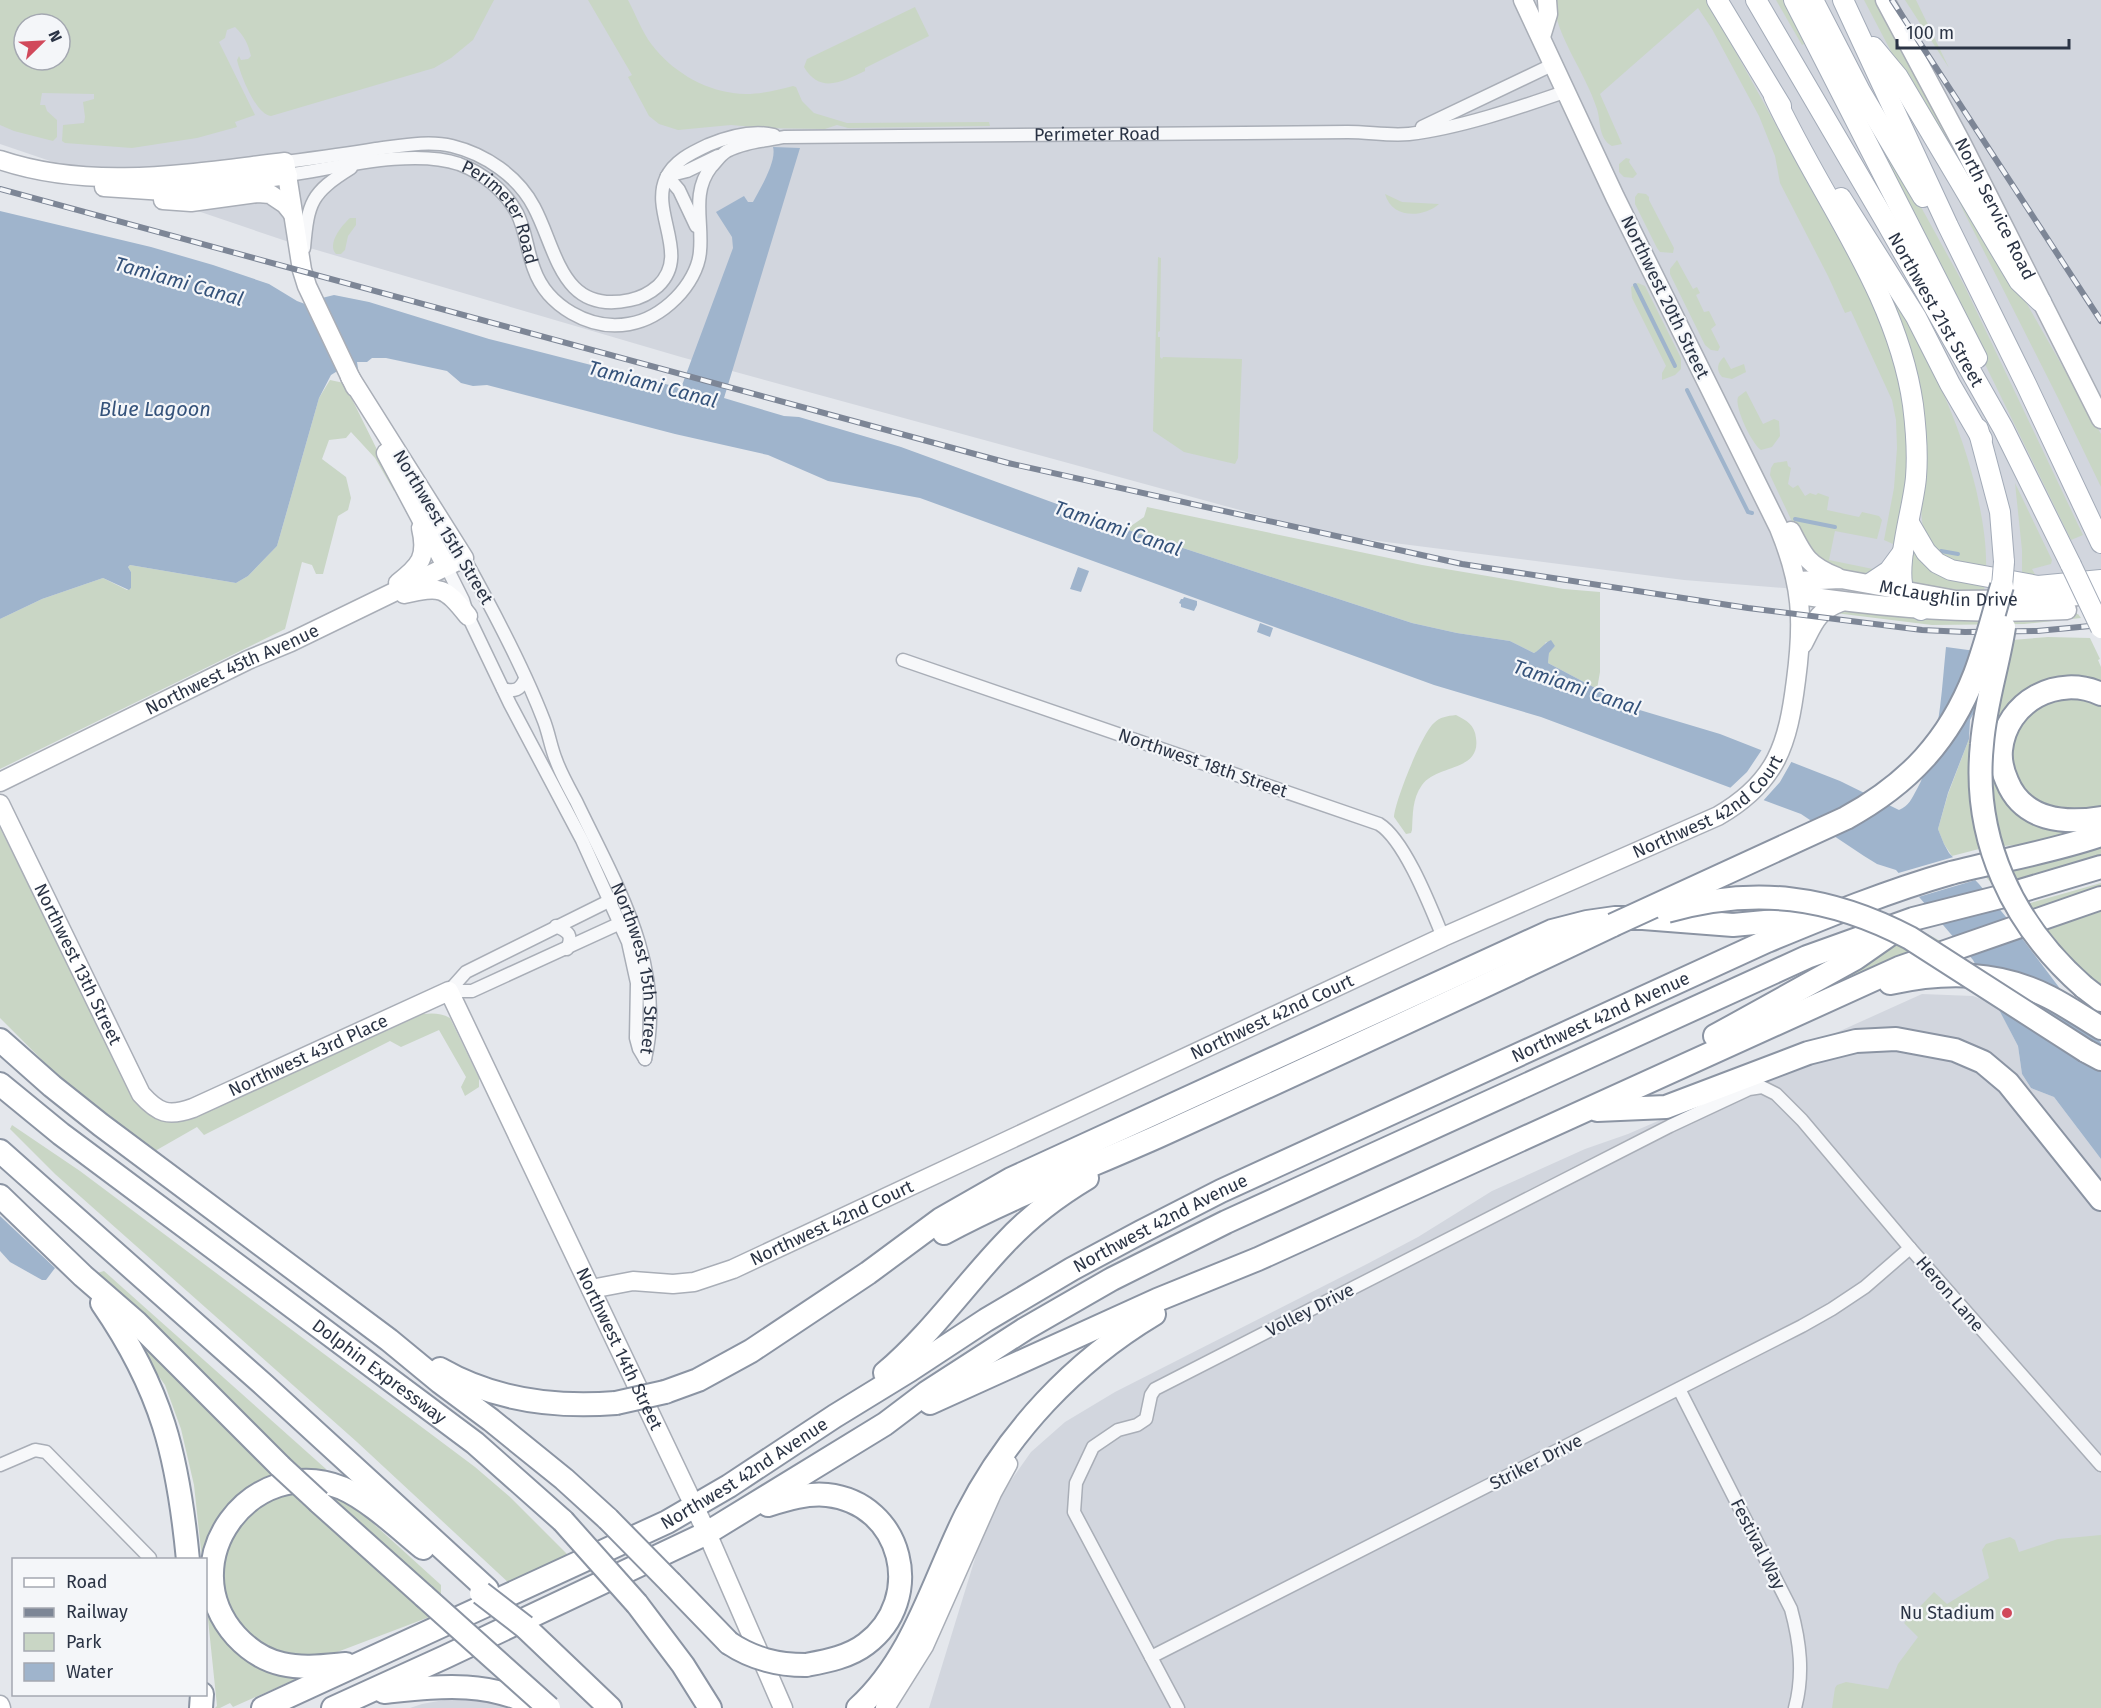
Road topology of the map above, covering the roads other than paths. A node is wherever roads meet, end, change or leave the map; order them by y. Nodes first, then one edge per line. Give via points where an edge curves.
1 (1523, 0) edge
2 (1547, 0) edge
3 (1718, 0) edge
4 (1756, 0) edge
5 (1794, 0) edge
6 (1813, 0) edge
7 (1843, 0) edge
8 (1885, 0) edge
9 (1856, 26) junction
10 (1541, 37) junction
11 (1554, 64) junction
12 (1567, 91) junction
13 (1774, 96) junction
14 (1411, 134) junction
15 (784, 137) junction
16 (726, 152) junction
17 (0, 160) edge
18 (357, 165) junction
19 (287, 169) junction
20 (65, 175) junction
21 (667, 176) junction
22 (102, 187) junction
23 (293, 214) junction
24 (701, 237) junction
25 (304, 278) junction
26 (1982, 295) junction
27 (2041, 302) junction
28 (1962, 359) junction
29 (351, 377) junction
30 (2101, 419) edge
31 (1982, 439) junction
32 (2017, 455) junction
33 (1749, 467) junction
34 (416, 509) junction
35 (1909, 523) junction
36 (2101, 543) edge
37 (1903, 552) junction
38 (464, 558) junction
39 (446, 566) junction
40 (1841, 579) junction
41 (2101, 580) edge
42 (1871, 583) junction
43 (2002, 586) junction
44 (1798, 588) junction
45 (1904, 590) junction
46 (2101, 594) edge
47 (378, 599) junction
48 (1841, 602) junction
49 (2101, 607) edge
50 (1921, 610) junction
51 (468, 616) junction
52 (2101, 628) edge
53 (1800, 648) junction
54 (903, 660) dead end
55 (525, 679) junction
56 (503, 689) junction
57 (2101, 694) edge
58 (0, 782) edge
59 (0, 804) edge
60 (2101, 818) edge
61 (2101, 835) edge
62 (2101, 867) edge
63 (615, 898) junction
64 (2101, 898) edge
65 (1827, 916) junction
66 (1912, 919) junction
67 (625, 921) junction
68 (1613, 925) junction
69 (555, 926) junction
70 (1443, 937) junction
71 (567, 949) junction
72 (449, 991) junction
73 (1845, 993) junction
74 (2092, 993) edge
75 (2092, 1022) edge
76 (0, 1040) edge
77 (2101, 1059) edge
78 (1661, 1076) junction
79 (0, 1084) edge
80 (1583, 1111) junction
81 (167, 1113) joint
82 (1802, 1120) joint
83 (1155, 1137) junction
84 (0, 1151) edge
85 (0, 1196) edge
86 (2101, 1199) edge
87 (1910, 1248) junction
88 (1258, 1259) junction
89 (868, 1273) junction
90 (83, 1276) junction
91 (591, 1288) junction
92 (389, 1340) junction
93 (1089, 1360) junction
94 (1679, 1389) junction
95 (835, 1416) junction
96 (885, 1424) junction
97 (2101, 1465) edge
98 (0, 1466) edge
99 (695, 1507) junction
100 (741, 1513) junction
101 (707, 1533) junction
102 (150, 1558) edge
103 (189, 1558) edge
104 (484, 1591) junction
105 (1151, 1657) junction
106 (365, 1662) junction
107 (365, 1694) junction
108 (263, 1708) edge
109 (333, 1708) edge
110 (540, 1708) edge
111 (549, 1708) edge
112 (610, 1708) edge
113 (710, 1708) edge
114 (783, 1708) edge
115 (858, 1708) edge
116 (885, 1708) edge
117 (1178, 1708) edge
118 (1795, 1708) edge

1 - 10 street, Northwest 20th Street
2 - 10 street via 1548,14
3 - 13 main road
4 - 28 main road, Northwest 21st Street
5 - 32 main road via 2002,410
6 - 26 main road via 1866,100
7 - 9 main road
8 - 27 street, North Service Road
9 - 26 main road
9 - 27 main road via 1898,77 2019,281
10 - 11 street, Northwest 20th Street
11 - 12 street, Northwest 20th Street
11 - 14 street, Perimeter Road
12 - 14 street, Perimeter Road via 1448,127
12 - 33 street, Northwest 20th Street
13 - 31 main road via 1916,317
13 - 35 main road via 1875,284 1897,334 1917,442
14 - 15 street, Perimeter Road
15 - 16 street, Perimeter Road
15 - 21 street, Perimeter Road via 756,133 718,141 679,160
16 - 21 street
16 - 24 street, Perimeter Road via 708,171 699,194
17 - 20 street, Perimeter Road
18 - 19 street, Perimeter Road
18 - 24 street, Perimeter Road via 405,158 432,159 459,164 487,179 517,213 534,268 552,298 597,324 629,324 669,305 690,280
18 - 25 street via 322,188 311,205
19 - 20 street, Perimeter Road via 155,177
19 - 21 street, Perimeter Road via 426,144 472,153 492,163 522,189 534,205 566,279 588,297 603,302 642,296 655,289 668,272 672,251 661,196
19 - 22 street, Perimeter Road via 164,191
19 - 23 street, Northwest 15th Street
20 - 22 street, Perimeter Road
21 - 24 street via 685,201
22 - 23 street via 144,198 191,202 270,194
23 - 25 street, Northwest 15th Street
25 - 29 street, Northwest 15th Street
26 - 36 main road
27 - 30 street, North Service Road
28 - 31 main road via 1968,400
28 - 32 main road, Northwest 21st Street
29 - 34 street, Northwest 15th Street
29 - 38 street, Northwest 15th Street
31 - 43 main road, bridge via 2000,512
32 - 52 main road, Northwest 21st Street, bridge
33 - 40 street via 1765,477 1806,559 1820,571
33 - 44 street, Northwest 20th Street via 1779,528
34 - 39 street, Northwest 15th Street
34 - 47 street via 424,554 416,568
35 - 37 main road
35 - 41 main road via 1926,552 1951,570 2038,586
37 - 42 main road via 1889,571
37 - 45 main road
38 - 39 street, Northwest 45th Avenue
38 - 55 street, Northwest 15th Street
39 - 47 street, Northwest 45th Avenue
39 - 51 street, Northwest 15th Street
40 - 42 street, McLaughlin Drive
40 - 44 street, McLaughlin Drive
42 - 45 street, McLaughlin Drive
43 - 68 highway, bridge via 1975,674 1941,739 1906,778 1846,818
43 - 74 highway, bridge via 2004,628 1984,720 1980,762 1987,827 2003,879 2028,926 2053,959
44 - 48 street, McLaughlin Drive
44 - 53 street, Northwest 42nd Court
45 - 46 street, McLaughlin Drive via 1969,600
45 - 50 main road
47 - 51 street via 438,589 451,595
47 - 58 street, Northwest 45th Avenue
48 - 50 street, McLaughlin Drive
48 - 53 street via 1817,617
49 - 50 street, McLaughlin Drive via 2015,613
51 - 56 street, Northwest 15th Street
53 - 70 street, Northwest 42nd Court via 1790,722 1779,754 1744,799 1705,822
54 - 70 street, Northwest 18th Street via 1379,824 1400,848
55 - 56 street via 517,690
55 - 63 street, Northwest 15th Street
56 - 63 street, Northwest 15th Street
57 - 60 highway via 2068,686 2035,696 2011,722 2001,755 2009,785 2031,811 2061,821
59 - 81 street, Northwest 13th Street via 141,1094 153,1107
61 - 65 highway, Northwest 42nd Avenue via 1889,892
62 - 66 highway, Northwest 42nd Avenue
63 - 67 street, Northwest 15th Street
63 - 69 street, Northwest 43rd Place
64 - 73 highway via 1939,952
65 - 89 highway via 1749,925 1607,919 1552,931 1011,1179 934,1223
65 - 95 highway, Northwest 42nd Avenue via 1182,1211 1049,1283
66 - 78 highway via 1856,958 1702,1043
66 - 96 highway, Northwest 42nd Avenue via 1765,975 1157,1255 1025,1329 926,1392
67 - 67 street, Northwest 15th Street via 635,965 636,1038 645,1059 649,1036 648,986 641,950
67 - 71 street, Northwest 43rd Place
68 - 77 highway, bridge via 1722,899 1774,897 1827,904 1910,938
68 - 83 highway
69 - 71 street via 568,934
69 - 72 street, Northwest 43rd Place via 466,972
70 - 91 street, Northwest 42nd Court via 721,1274 694,1282 633,1281
71 - 72 street, Northwest 43rd Place via 472,992
72 - 81 street, Northwest 43rd Place via 193,1108
72 - 91 street, Northwest 14th Street
73 - 75 highway via 1923,976 1978,975 2031,988
73 - 78 highway
76 - 92 highway via 93,1119
78 - 80 highway
79 - 113 highway, Dolphin Expressway, bridge via 69,1140 475,1443 563,1521 637,1604
80 - 86 highway via 1666,1107 1808,1053 1856,1041 1896,1039 1954,1050 1983,1062 2008,1083
80 - 88 highway
82 - 87 street, Heron Lane
82 - 105 street, Volley Drive via 1776,1094 1762,1087 1749,1089 1155,1389 1146,1419 1118,1430 1093,1448 1076,1483 1074,1512
83 - 89 highway via 973,1218
83 - 95 highway via 1067,1190 1027,1222 911,1349
84 - 104 highway via 264,1385
85 - 90 highway
87 - 94 street, Striker Drive via 1832,1309
87 - 97 street, Heron Lane
88 - 93 highway via 1162,1309
88 - 96 highway via 1157,1300
89 - 92 highway, bridge via 698,1380 616,1403 553,1405 498,1394 451,1376
90 - 103 highway via 134,1352 156,1400 176,1464
90 - 111 highway, bridge via 136,1322 280,1466
91 - 99 street, Northwest 14th Street
92 - 100 highway, bridge via 529,1450 608,1519 729,1643 760,1659 806,1665 854,1651 885,1625 897,1602 899,1560 882,1524 867,1511 835,1496 820,1495 797,1497
93 - 115 highway via 1040,1407 997,1460 966,1514 903,1652 885,1681
93 - 116 street via 1034,1425 1002,1475 924,1646
94 - 105 street, Striker Drive
94 - 118 street, Festival Way via 1791,1609 1801,1662
95 - 99 highway, Northwest 42nd Avenue
96 - 100 highway, Northwest 42nd Avenue
98 - 102 street via 41,1450
99 - 101 street, Northwest 14th Street
99 - 106 highway, Northwest 42nd Avenue via 632,1540
100 - 101 highway, Northwest 42nd Avenue
101 - 107 highway, Northwest 42nd Avenue
101 - 114 street, Northwest 14th Street
104 - 106 highway via 342,1488 315,1482 288,1483 251,1498 226,1525 214,1558 214,1594 230,1628 252,1651 279,1664 311,1667
104 - 112 highway, bridge
105 - 117 street, Volley Drive
106 - 108 highway, Northwest 42nd Avenue
107 - 109 highway, Northwest 42nd Avenue
107 - 110 highway via 465,1686 500,1691

